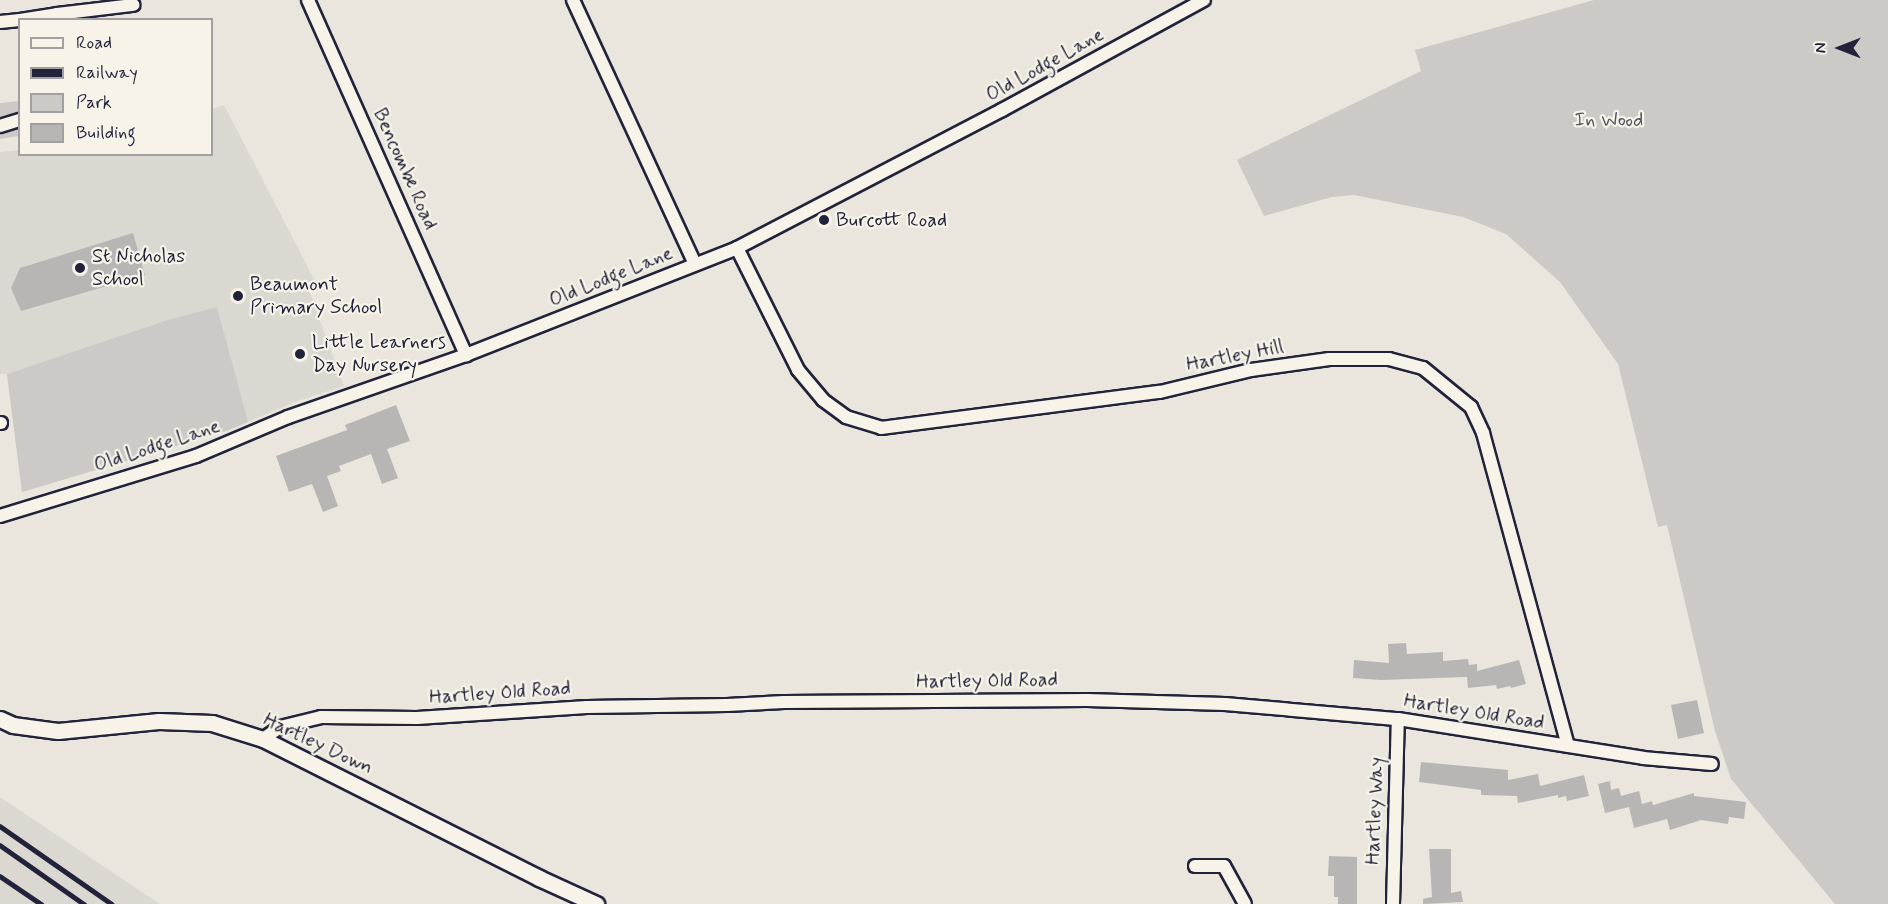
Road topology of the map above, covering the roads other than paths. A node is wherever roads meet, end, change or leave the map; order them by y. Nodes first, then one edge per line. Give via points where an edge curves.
1 (308, 0) edge
2 (573, 0) edge
3 (1204, 0) edge
4 (133, 5) dead end
5 (57, 17) edge
6 (18, 20) edge
7 (0, 22) edge
8 (18, 121) edge
9 (0, 126) edge
10 (736, 248) junction
11 (695, 264) junction
12 (466, 355) junction
13 (0, 516) edge
14 (0, 719) edge
15 (1398, 719) junction
16 (263, 739) junction
17 (1568, 746) junction
18 (1712, 764) dead end
19 (1195, 866) dead end
20 (596, 904) edge
21 (1245, 904) edge
22 (1393, 904) edge

1 - 12 street, Bencombe Road
2 - 11 street
3 - 10 street, Old Lodge Lane
4 - 5 street
6 - 7 street
8 - 9 street
10 - 11 street, Old Lodge Lane
10 - 17 street, Hartley Hill via 798,370 823,400 846,417 882,428 1160,392 1251,370 1329,359 1389,359 1423,368 1471,407 1482,433
11 - 12 street, Old Lodge Lane
12 - 13 street, Old Lodge Lane via 288,417 196,456
14 - 16 street, Hartley Down via 13,725 58,731 159,721 212,723
15 - 16 street, Hartley Old Road via 1225,704 1005,699 784,702 587,707 417,718 321,717 280,727
15 - 17 street, Hartley Old Road
15 - 22 street, Hartley Way
16 - 20 street, Hartley Down
17 - 18 street, Hartley Old Road
19 - 21 street via 1224,866

